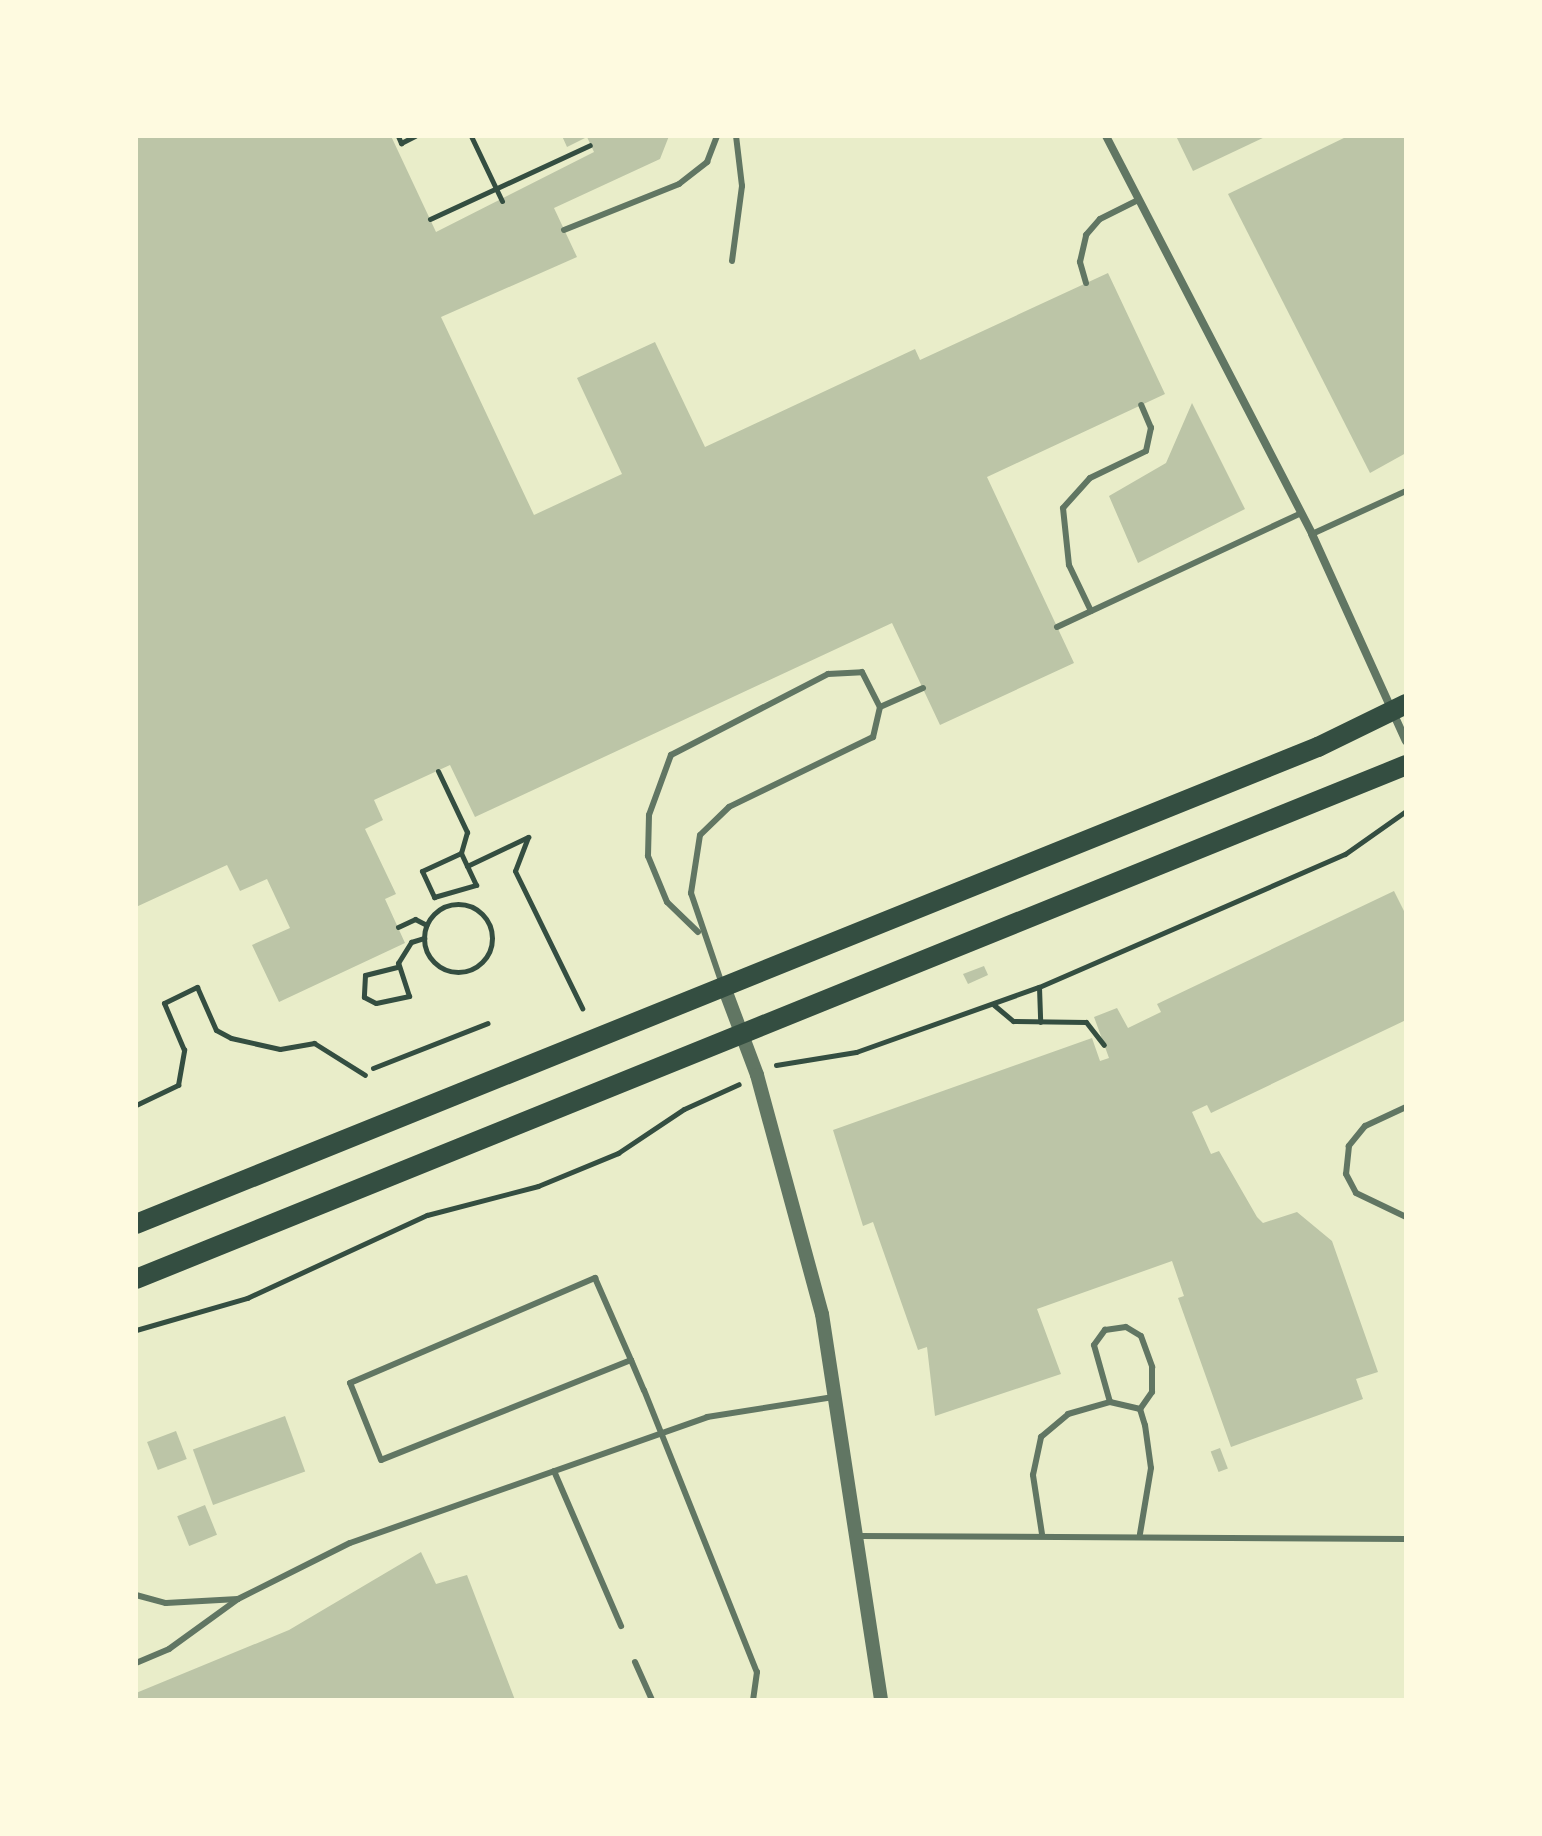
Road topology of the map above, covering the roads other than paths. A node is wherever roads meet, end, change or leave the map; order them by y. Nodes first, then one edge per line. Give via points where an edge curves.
1 (717, 136) edge
2 (736, 136) edge
3 (1106, 136) edge
4 (1138, 200) junction
5 (564, 230) dead end
6 (732, 261) dead end
7 (1086, 283) dead end
8 (1141, 405) dead end
9 (1406, 491) edge
10 (1302, 513) junction
11 (1312, 534) junction
12 (1091, 611) junction
13 (1057, 627) dead end
14 (923, 688) dead end
15 (880, 707) junction
16 (1400, 707) edge
17 (1406, 741) edge
18 (1406, 765) edge
19 (698, 932) junction
20 (724, 987) junction
21 (743, 1035) junction
22 (1406, 1107) edge
23 (1406, 1217) edge
24 (136, 1224) edge
25 (136, 1279) edge
26 (631, 1360) junction
27 (839, 1396) junction
28 (1110, 1402) junction
29 (1140, 1409) junction
30 (659, 1433) junction
31 (554, 1471) junction
32 (1042, 1534) junction
33 (1140, 1534) junction
34 (860, 1536) junction
35 (1406, 1539) edge
36 (136, 1595) edge
37 (238, 1599) junction
38 (621, 1626) dead end
39 (635, 1662) dead end
40 (136, 1663) edge
41 (652, 1700) edge
42 (753, 1700) edge
43 (881, 1700) edge

1 - 5 lane via 707,162 679,184
2 - 6 lane via 742,186
3 - 4 street
4 - 7 lane via 1100,219 1086,235 1080,262
4 - 10 street
8 - 12 lane via 1151,428 1146,451 1090,478 1063,508 1069,565
9 - 11 lane
10 - 11 street
10 - 12 lane
11 - 16 street
12 - 13 lane
14 - 15 lane
15 - 19 lane via 873,737 729,807 700,835 690,873
15 - 19 lane via 862,672 837,672 671,755 649,815 648,856 667,902
16 - 17 street
16 - 20 main road
18 - 21 main road
19 - 20 lane
20 - 21 street
20 - 24 main road
21 - 25 main road
21 - 27 street
22 - 23 lane via 1365,1126 1349,1146 1346,1174 1356,1193
26 - 26 lane via 595,1278 350,1383 381,1460
26 - 30 lane
27 - 30 lane
27 - 34 street
28 - 29 lane
28 - 29 lane via 1094,1345 1105,1330 1126,1327 1146,1345 1154,1381
28 - 32 lane via 1068,1414 1041,1437 1033,1475
29 - 33 lane via 1151,1468
30 - 31 lane
30 - 42 lane via 757,1672
31 - 37 lane via 350,1543
31 - 38 lane
32 - 33 lane
32 - 34 lane
33 - 35 lane
34 - 43 street
36 - 37 lane via 166,1603
37 - 40 lane via 169,1649
39 - 41 lane

